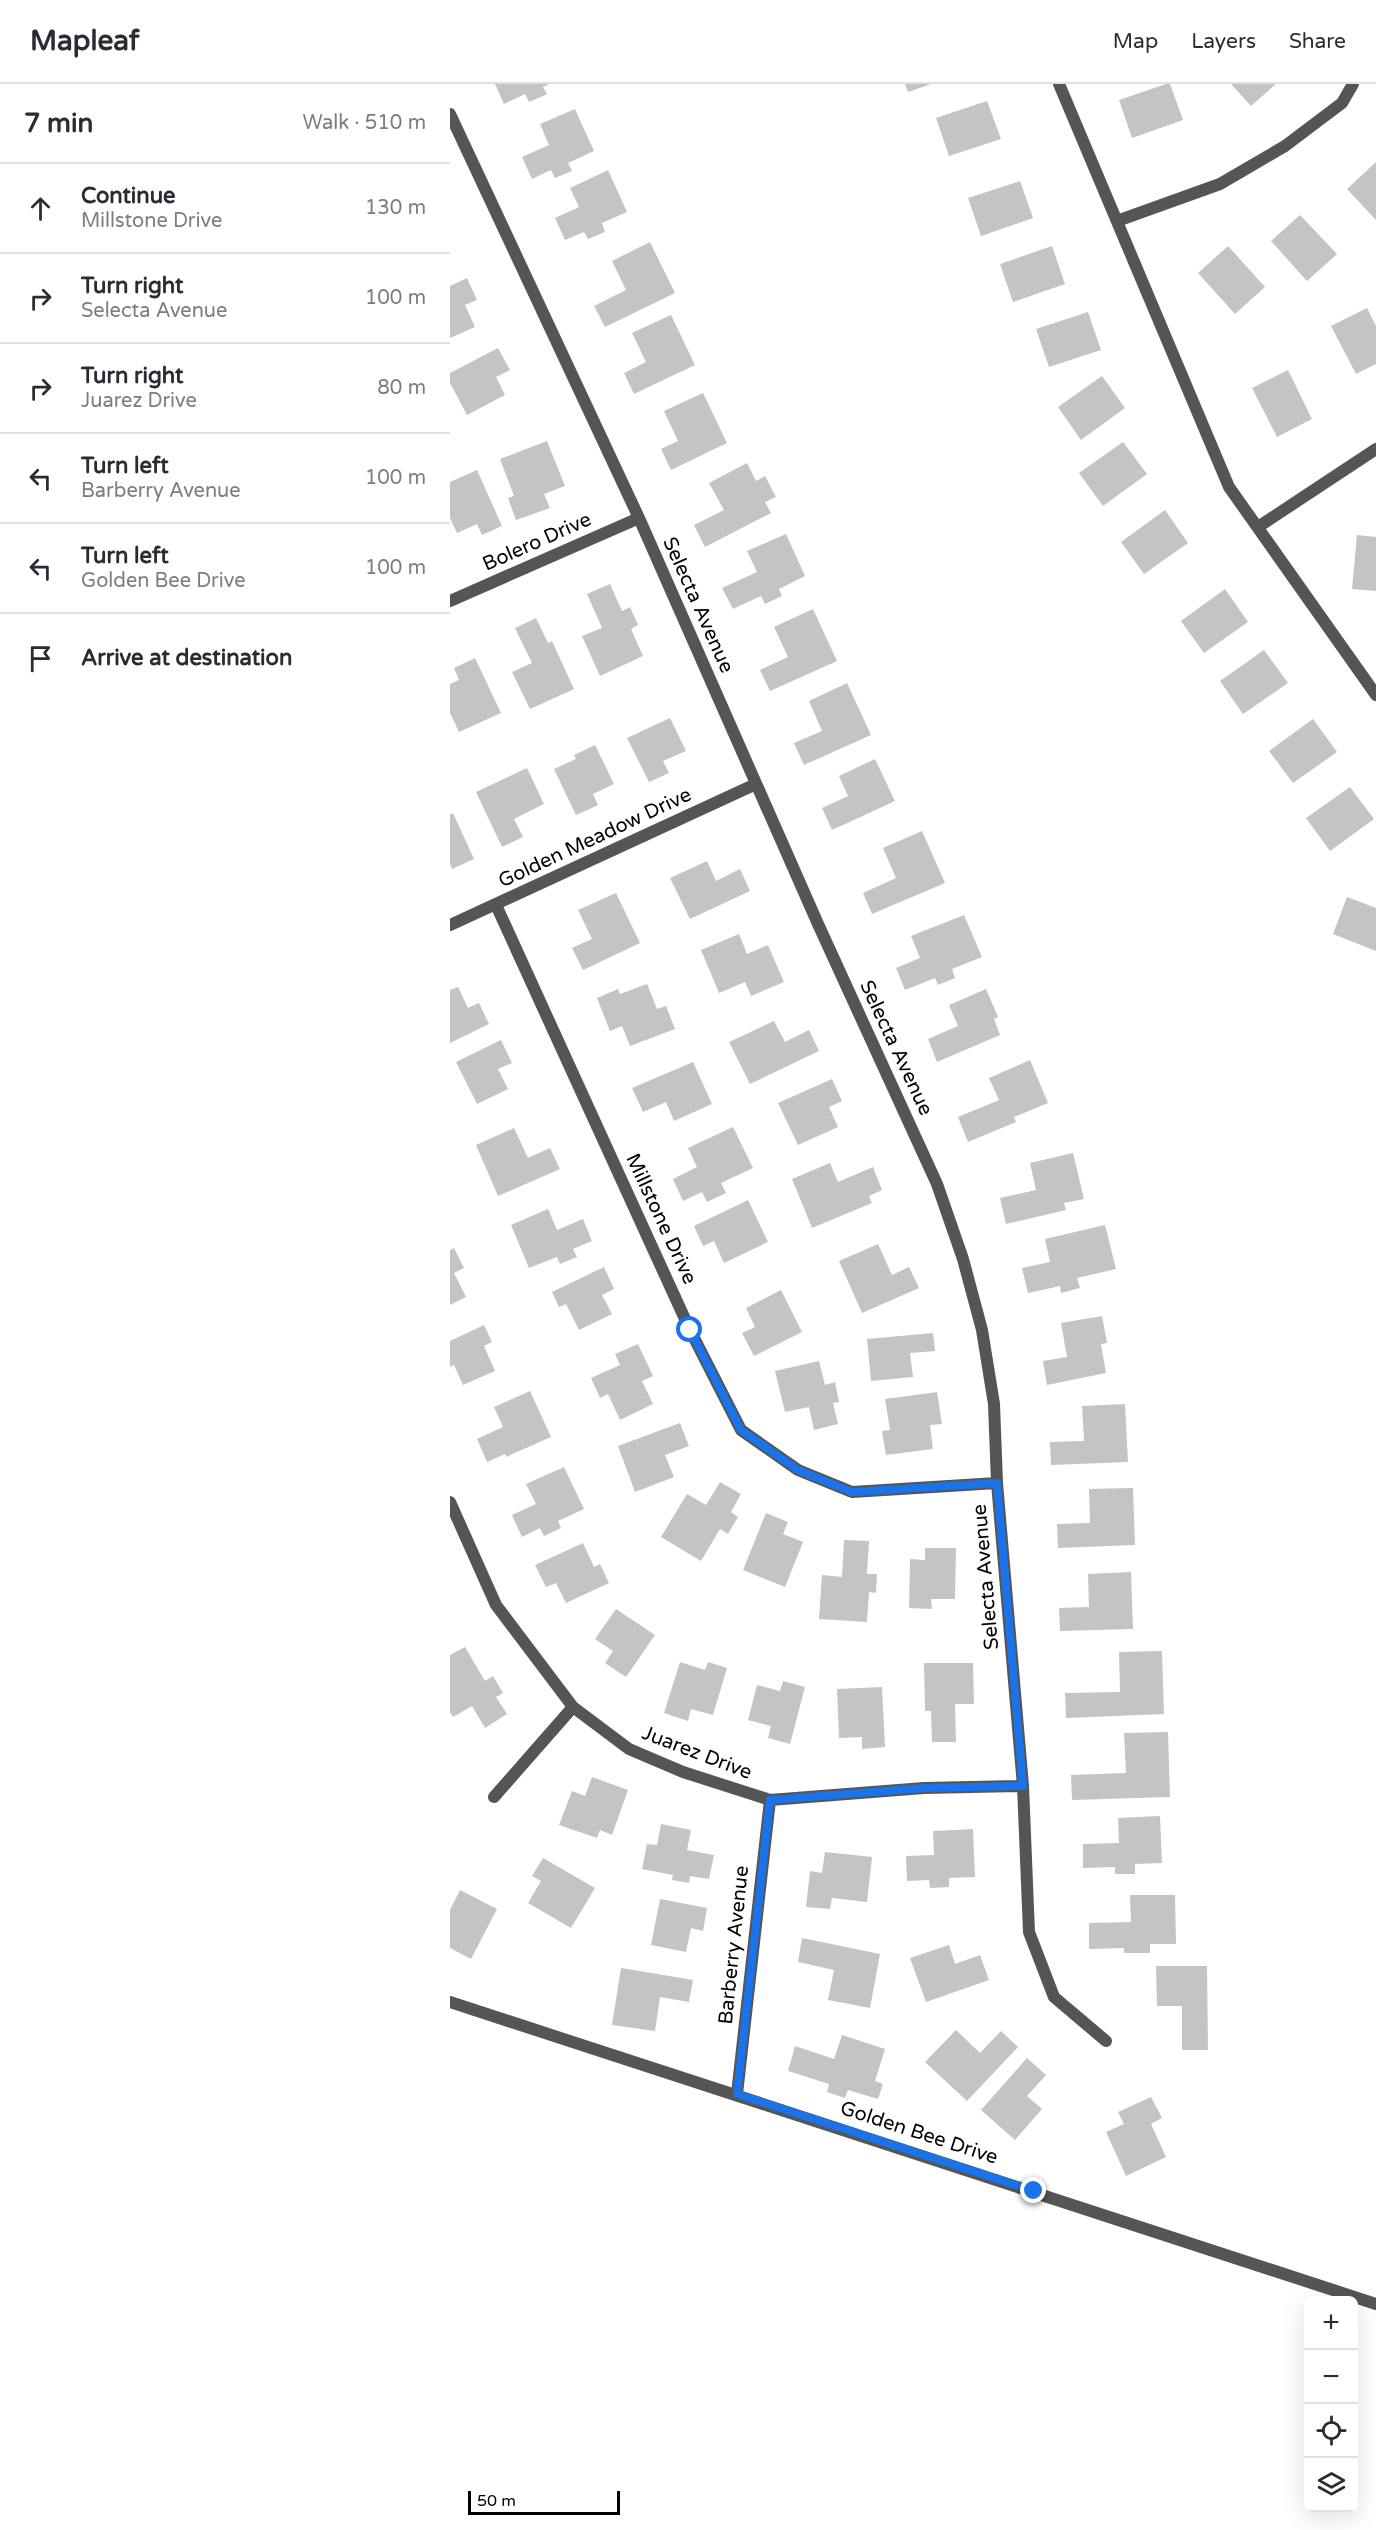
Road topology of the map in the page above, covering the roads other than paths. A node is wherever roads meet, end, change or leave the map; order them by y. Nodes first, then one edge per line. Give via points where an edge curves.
1 (1059, 84) edge
2 (1353, 84) edge
3 (450, 114) edge
4 (1117, 221) junction
5 (1376, 449) edge
6 (639, 518) junction
7 (1258, 527) junction
8 (450, 601) edge
9 (1376, 695) edge
10 (756, 784) junction
11 (496, 905) junction
12 (450, 925) edge
13 (997, 1483) junction
14 (450, 1502) edge
15 (573, 1707) junction
16 (1023, 1786) junction
17 (494, 1797) dead end
18 (770, 1800) junction
19 (450, 2002) edge
20 (1106, 2041) dead end
21 (737, 2094) junction
22 (1376, 2304) edge

1 - 4 street
2 - 4 street via 1342,103 1248,168 1220,184
3 - 6 street, Selecta Avenue
4 - 7 street via 1229,487
5 - 7 street
6 - 8 street, Bolero Drive
6 - 10 street, Selecta Avenue
7 - 9 street
10 - 11 street, Golden Meadow Drive
10 - 13 street, Selecta Avenue via 937,1184 963,1259 982,1330 994,1404
11 - 12 street, Golden Meadow Drive
11 - 13 street, Millstone Drive via 690,1330 741,1430 798,1470 852,1492
13 - 16 street, Selecta Avenue
14 - 15 street, Juarez Drive via 496,1605
15 - 17 street
15 - 18 street, Juarez Drive via 629,1749 682,1772
16 - 18 street, Juarez Drive via 924,1788
16 - 20 street, Selecta Avenue via 1029,1932 1054,1996
18 - 21 street, Barberry Avenue
19 - 21 street, Golden Bee Drive
21 - 22 street, Golden Bee Drive

